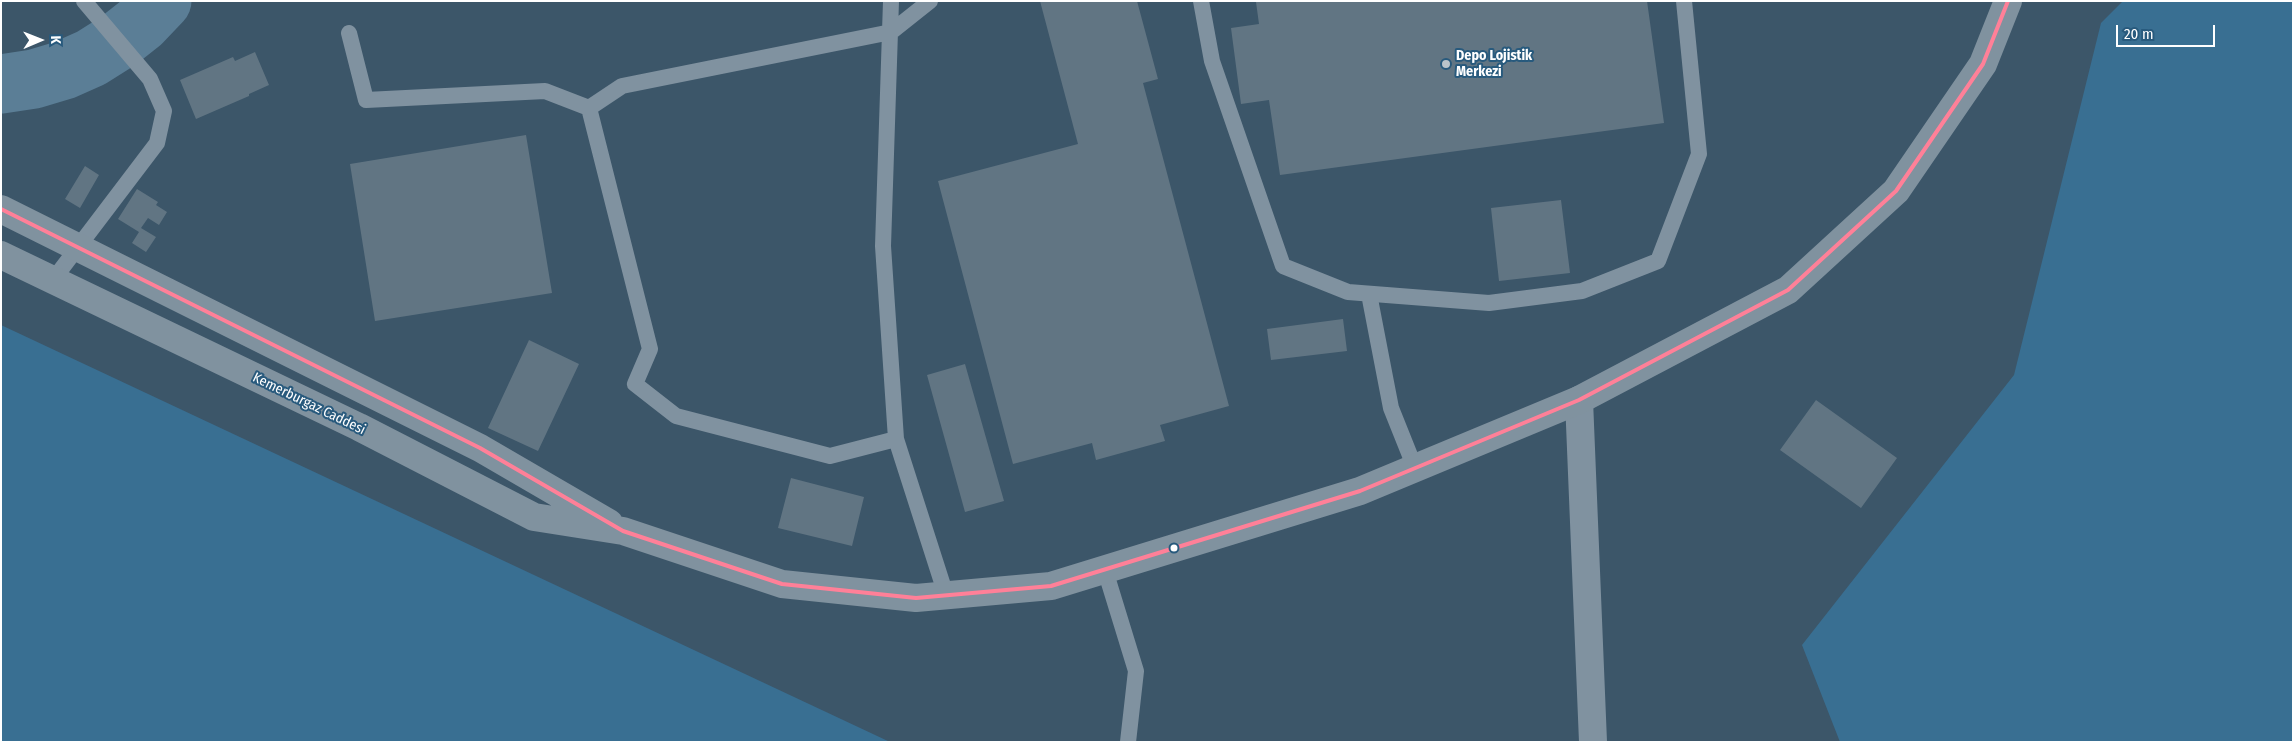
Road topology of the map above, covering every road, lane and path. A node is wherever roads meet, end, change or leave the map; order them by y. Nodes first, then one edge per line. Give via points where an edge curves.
1 (84, 1) edge
2 (892, 1) edge
3 (930, 1) edge
4 (1201, 1) edge
5 (1684, 1) edge
6 (2008, 1) edge
7 (891, 32) junction
8 (350, 33) dead end
9 (589, 108) junction
10 (1, 209) edge
11 (78, 248) junction
12 (1, 256) edge
13 (53, 280) junction
14 (1368, 294) junction
15 (1579, 400) junction
16 (896, 439) junction
17 (1415, 468) junction
18 (623, 531) junction
19 (1105, 570) junction
20 (946, 595) junction
21 (1128, 742) edge
22 (1594, 742) edge

1 - 11 lane via 150,79 164,111 157,143
2 - 7 lane
3 - 7 lane
4 - 14 lane via 1212,61 1283,266 1348,292
5 - 14 lane via 1699,154 1658,261 1582,291 1489,303
6 - 15 main road, Kemerburgaz Caddesi via 1983,64 1896,190 1788,290
7 - 9 lane via 622,86
7 - 16 lane via 883,246
8 - 9 lane via 366,100 545,91
9 - 16 lane via 650,349 636,384 676,416 830,456
10 - 11 main road, Kemerburgaz Caddesi
11 - 13 lane
11 - 18 main road, Kemerburgaz Caddesi via 480,448
12 - 13 main road, Kemerburgaz Caddesi
13 - 18 main road, Kemerburgaz Caddesi via 359,427 534,517
14 - 17 lane via 1391,408
15 - 17 main road, Kemerburgaz Caddesi
15 - 22 street
16 - 20 lane
17 - 19 main road, Kemerburgaz Caddesi via 1360,491
18 - 20 main road, Kemerburgaz Caddesi via 782,584 916,598
19 - 20 main road, Kemerburgaz Caddesi via 1051,586
19 - 21 lane via 1136,671

